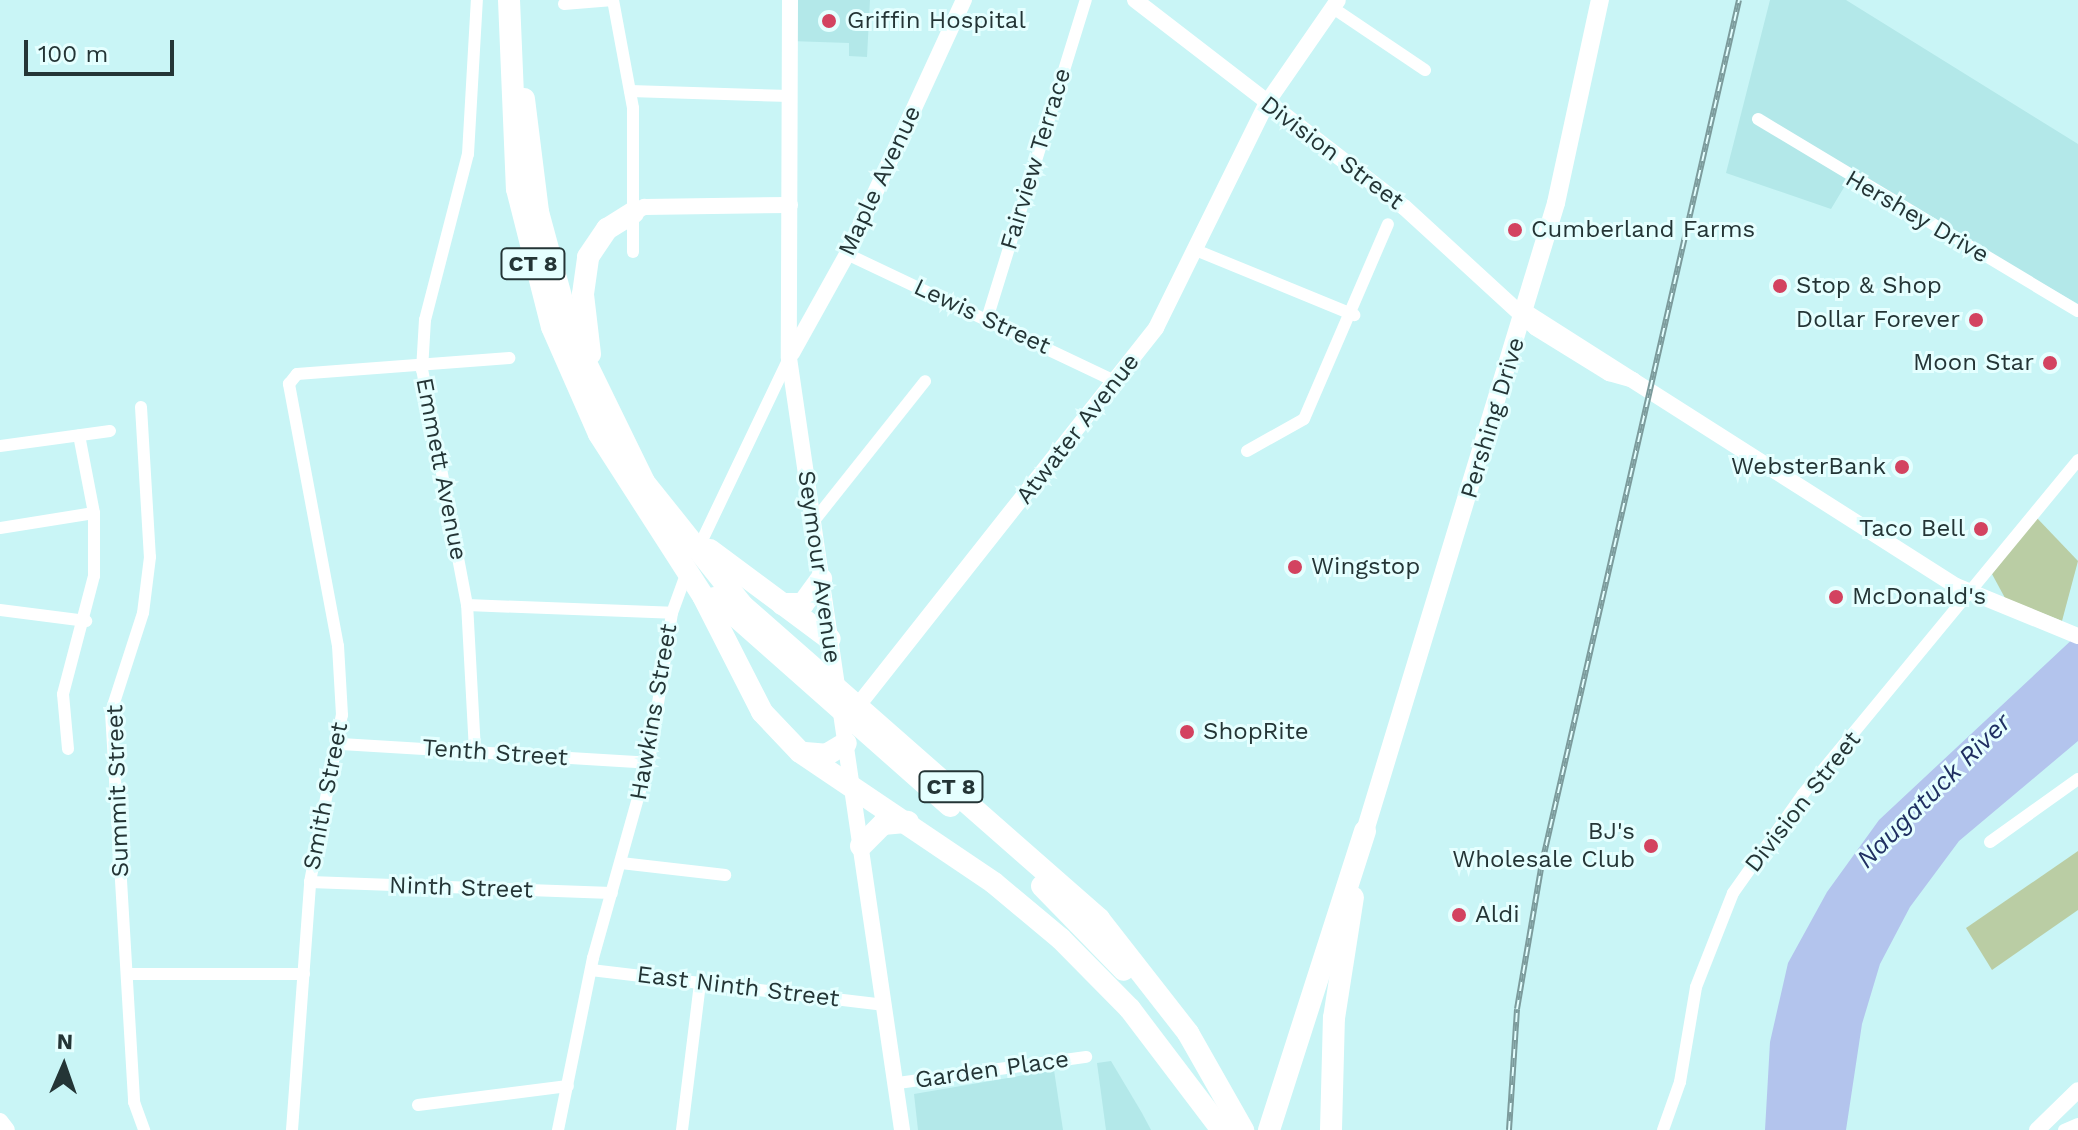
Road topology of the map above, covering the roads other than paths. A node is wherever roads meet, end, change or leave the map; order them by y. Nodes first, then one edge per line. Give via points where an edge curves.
1 (477, 0) edge
2 (509, 0) edge
3 (524, 0) edge
4 (613, 0) edge
5 (790, 0) edge
6 (964, 0) edge
7 (1086, 0) edge
8 (1135, 0) edge
9 (1600, 0) edge
10 (1336, 2) edge
11 (564, 4) dead end
12 (1425, 70) dead end
13 (630, 91) junction
14 (790, 96) junction
15 (1266, 104) junction
16 (1758, 119) dead end
17 (790, 205) junction
18 (633, 213) junction
19 (1388, 224) dead end
20 (1198, 251) junction
21 (633, 252) dead end
22 (847, 254) junction
23 (1524, 311) junction
24 (2078, 311) edge
25 (1354, 315) junction
26 (987, 319) junction
27 (509, 358) dead end
28 (789, 358) junction
29 (422, 370) junction
30 (925, 381) dead end
31 (1117, 382) junction
32 (600, 402) junction
33 (141, 407) dead end
34 (110, 431) dead end
35 (79, 435) junction
36 (0, 446) edge
37 (1247, 451) dead end
38 (2078, 460) edge
39 (644, 482) junction
40 (642, 507) junction
41 (94, 513) junction
42 (813, 522) junction
43 (0, 528) edge
44 (821, 579) junction
45 (1970, 593) junction
46 (782, 604) junction
47 (467, 605) junction
48 (674, 607) junction
49 (0, 610) edge
50 (86, 621) junction
51 (2078, 636) edge
52 (830, 639) junction
53 (845, 733) junction
54 (341, 744) junction
55 (68, 749) dead end
56 (475, 751) junction
57 (800, 752) junction
58 (648, 763) junction
59 (2078, 779) edge
60 (851, 784) junction
61 (908, 822) junction
62 (1365, 831) junction
63 (1990, 842) dead end
64 (861, 846) junction
65 (621, 863) junction
66 (725, 875) dead end
67 (310, 882) junction
68 (612, 893) junction
69 (591, 970) junction
70 (127, 974) junction
71 (304, 974) junction
72 (700, 983) junction
73 (885, 1005) junction
74 (1086, 1057) dead end
75 (898, 1083) junction
76 (568, 1086) junction
77 (2078, 1090) edge
78 (418, 1105) dead end
79 (2078, 1113) edge
80 (0, 1121) edge
81 (1228, 1124) edge
82 (2070, 1126) edge
83 (7, 1130) edge
84 (144, 1130) edge
85 (292, 1130) edge
86 (558, 1130) edge
87 (682, 1130) edge
88 (902, 1130) edge
89 (1269, 1130) edge
90 (1331, 1130) edge
91 (1663, 1130) edge
92 (2037, 1130) edge

1 - 29 street, Emmett Avenue via 468,154 425,320
2 - 40 highway, CT 8 via 512,144 532,259 564,358
3 - 32 highway, CT 8 via 524,95 538,212 570,330
4 - 11 street
4 - 13 street
5 - 14 main road, Seymour Avenue
6 - 22 main road, Maple Avenue
7 - 26 street, Fairview Terrace
8 - 15 main road, Division Street
9 - 23 main road, Pershing Drive
10 - 12 street
10 - 15 main road, Atwater Avenue
13 - 14 street
13 - 18 street
14 - 17 main road, Seymour Avenue
15 - 20 main road, Atwater Avenue
15 - 23 main road, Division Street via 1404,207
16 - 24 street, Hershey Drive
17 - 18 main road via 644,207
17 - 28 main road, Seymour Avenue
18 - 21 street
18 - 32 highway via 600,236 584,272 585,329
19 - 25 street
20 - 25 street
20 - 31 main road, Atwater Avenue
22 - 26 street, Lewis Street
22 - 28 main road, Maple Avenue
23 - 45 main road, Division Street via 1543,333 1609,373 1635,380
23 - 62 main road, Pershing Drive
25 - 37 street via 1304,419
26 - 31 street, Lewis Street
27 - 29 street
28 - 42 main road, Seymour Avenue
28 - 48 street, Hawkins Street
29 - 47 street, Emmett Avenue
29 - 54 street, Smith Street via 297,374 290,392 338,646
30 - 42 street
31 - 53 main road, Atwater Avenue via 866,695
32 - 39 highway, CT 8
33 - 70 street, Summit Street via 150,557 143,613 111,712
34 - 35 street
35 - 36 street
35 - 41 street
38 - 45 street
39 - 46 highway via 711,551
39 - 81 highway, CT 8 via 743,606 1099,919 1188,1033
40 - 57 highway via 703,596 762,712
40 - 81 highway, CT 8 via 737,624 1086,928 1176,1037
41 - 43 street
41 - 50 street
42 - 44 main road, Seymour Avenue
44 - 46 highway via 803,604
44 - 52 main road, Seymour Avenue
45 - 51 main road, Division Street
45 - 91 street, Division Street via 1803,794 1733,893 1699,977 1680,1082
46 - 52 highway
47 - 48 street
47 - 56 street, Emmett Avenue
48 - 58 street, Hawkins Street
49 - 50 street
50 - 55 street via 63,694
52 - 53 main road, Seymour Avenue
53 - 57 highway via 826,755
53 - 60 main road, Seymour Avenue
54 - 56 street, Tenth Street
54 - 67 street, Smith Street
56 - 58 street, Tenth Street
57 - 60 highway
58 - 65 street, Hawkins Street
59 - 63 street
60 - 61 highway
60 - 64 main road, Seymour Avenue
61 - 64 highway via 883,824
61 - 81 highway via 1061,939 1130,1009
62 - 89 highway
62 - 90 highway via 1334,1018
64 - 73 main road, Seymour Avenue
65 - 66 street
65 - 68 street, Hawkins Street
67 - 68 street, Ninth Street
67 - 71 street, Smith Street
68 - 69 street, Hawkins Street
69 - 72 street, East Ninth Street
69 - 76 street, Hawkins Street
70 - 71 street
70 - 84 street, Summit Street via 134,1102
71 - 85 street, Smith Street
72 - 73 street, East Ninth Street
72 - 87 street
73 - 75 main road, Seymour Avenue
74 - 75 street, Garden Place
75 - 88 main road, Seymour Avenue
76 - 78 street
76 - 86 street, Hawkins Street
77 - 92 main road
79 - 82 street
80 - 83 main road

